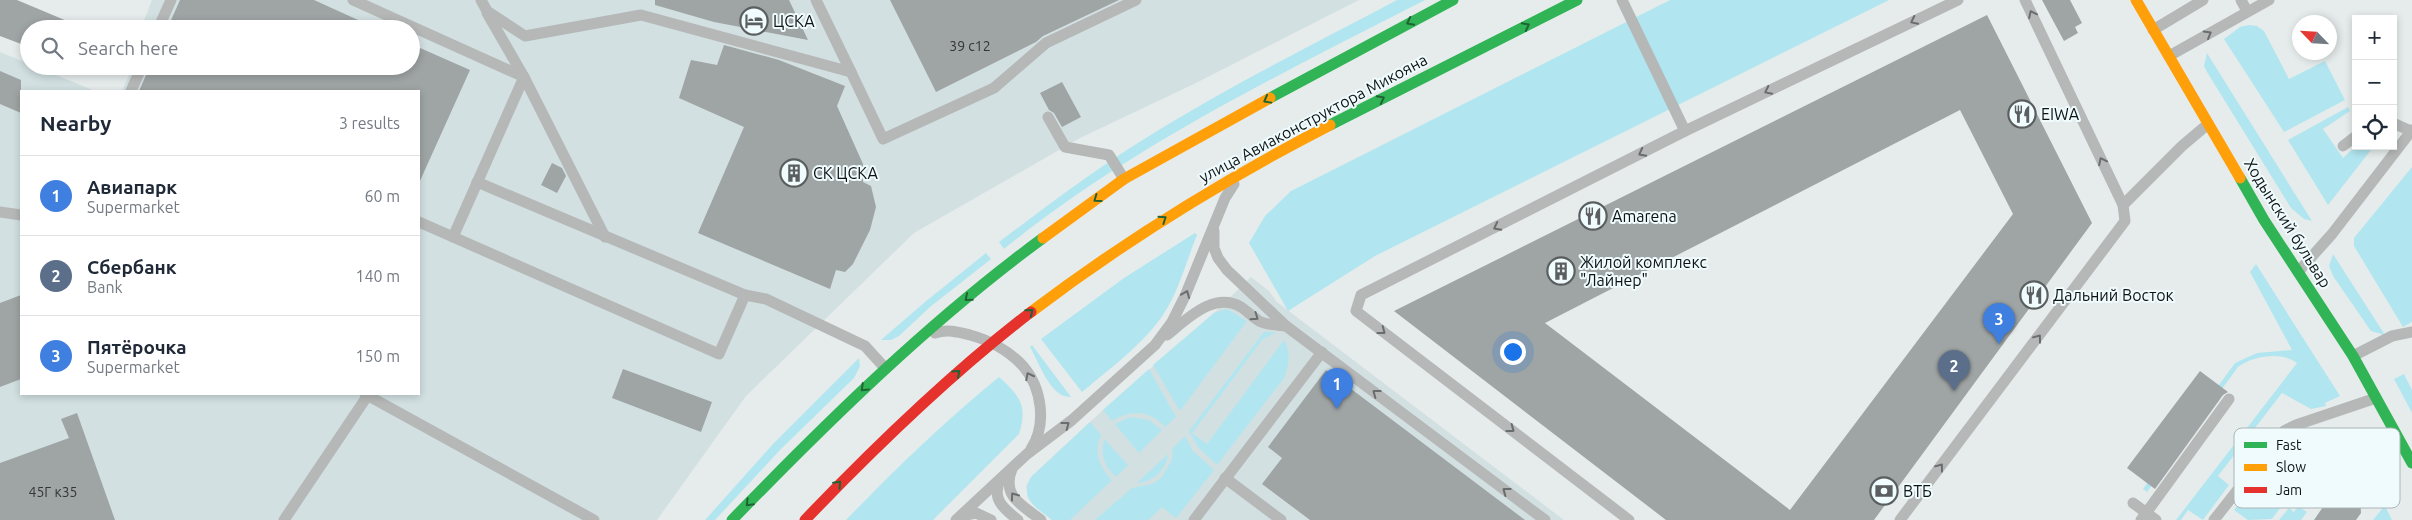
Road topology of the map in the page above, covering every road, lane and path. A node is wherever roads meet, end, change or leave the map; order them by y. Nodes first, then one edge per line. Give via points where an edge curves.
1 (171, 0) edge
2 (353, 0) edge
3 (481, 0) edge
4 (816, 0) edge
5 (1136, 0) edge
6 (1453, 0) edge
7 (1577, 0) edge
8 (1622, 0) edge
9 (1958, 0) edge
10 (2025, 0) edge
11 (2136, 0) edge
12 (2203, 0) edge
13 (2241, 0) edge
14 (2269, 0) edge
15 (486, 11) junction
16 (2247, 12) junction
17 (162, 20) edge
18 (397, 20) edge
19 (2152, 30) junction
20 (420, 31) edge
21 (2169, 56) junction
22 (851, 72) junction
23 (138, 75) edge
24 (524, 78) junction
25 (131, 90) edge
26 (1048, 117) dead end
27 (2208, 124) junction
28 (2397, 124) edge
29 (2412, 130) edge
30 (1685, 131) junction
31 (2352, 139) edge
32 (2343, 146) dead end
33 (1259, 161) junction
34 (1124, 179) junction
35 (477, 182) junction
36 (2123, 205) junction
37 (0, 212) edge
38 (20, 215) edge
39 (420, 222) edge
40 (1215, 223) junction
41 (454, 237) junction
42 (605, 238) junction
43 (2298, 272) junction
44 (745, 295) junction
45 (1286, 326) junction
46 (2412, 332) edge
47 (992, 343) junction
48 (913, 344) junction
49 (1155, 345) junction
50 (1322, 352) junction
51 (2353, 356) junction
52 (885, 368) junction
53 (366, 395) edge
54 (369, 395) edge
55 (2376, 398) junction
56 (2230, 399) dead end
57 (2290, 428) edge
58 (2393, 428) edge
59 (2400, 441) edge
60 (1027, 454) junction
61 (2412, 463) edge
62 (1016, 464) junction
63 (1002, 478) junction
64 (1225, 478) junction
65 (2234, 495) edge
66 (2133, 503) dead end
67 (2144, 516) edge
68 (958, 519) edge
69 (284, 520) edge
70 (594, 520) edge
71 (732, 520) edge
72 (805, 520) edge
73 (991, 520) edge
74 (1018, 520) edge
75 (1041, 520) edge
76 (1194, 520) edge
77 (1281, 520) edge
78 (1546, 520) edge
79 (1629, 520) edge
80 (1900, 520) edge
81 (2156, 520) edge
82 (2214, 520) edge

1 - 17 lane
2 - 18 lane
3 - 15 lane
4 - 22 lane
5 - 22 lane via 1046,43 994,88 883,139
6 -> 34 street
33 -> 7 street, улица Авиаконструктора Микояна
8 - 30 lane
9 -> 30 lane
36 -> 10 lane
11 - 19 street, Ходынский бульвар
12 - 19 lane
13 - 16 lane
14 - 16 lane
15 - 22 lane via 525,36 641,15
15 - 24 lane
21 -> 16 lane
19 - 21 street, Ходынский бульвар
20 - 24 lane
21 - 27 street, Ходынский бульвар
23 - 25 lane
24 - 35 lane
24 - 42 lane
26 - 34 lane via 1065,147 1109,155
27 - 36 lane
27 - 43 street, Ходынский бульвар
28 - 29 lane
29 - 43 lane via 2332,234
30 -> 79 lane via 1361,296 1356,311
31 - 32 lane
33 - 40 lane via 1235,183
47 -> 33 street, улица Авиаконструктора Микояна via 1038,306 1168,215
34 -> 48 street via 1006,265
35 - 41 lane
35 - 42 lane
80 -> 36 lane via 2116,235 2125,221
37 - 38 lane
39 - 41 lane
40 - 45 lane via 1214,241 1218,258
49 -> 40 lane via 1185,296
41 - 44 lane via 719,354
42 - 44 lane
43 - 51 street, Ходынский бульвар
44 - 52 lane via 766,298 865,346
49 -> 45 lane via 1190,317 1218,301 1228,301 1261,322
45 - 50 lane
46 - 51 lane via 2392,336
47 - 48 lane via 956,331 941,331
60 -> 47 lane via 1036,441 1041,424 1036,393 1023,366
72 -> 47 street, улица Авиаконструктора Микояна via 852,470
48 - 52 street
60 -> 49 lane via 1072,420
50 - 64 lane
78 -> 50 lane
51 - 55 street, Ходынский бульвар
52 -> 71 street
53 - 69 lane
54 - 70 lane
55 - 57 lane
55 - 58 street, Ходынский бульвар
56 - 67 lane
59 - 61 street, Ходынский бульвар
60 - 62 lane
62 - 63 lane
75 -> 62 lane via 1016,501 1010,491 1008,481
63 - 68 lane
63 - 74 lane via 997,490 999,502
64 - 76 lane
64 - 77 lane
65 - 82 lane
66 - 67 lane
67 - 81 lane
68 - 73 lane via 971,513

